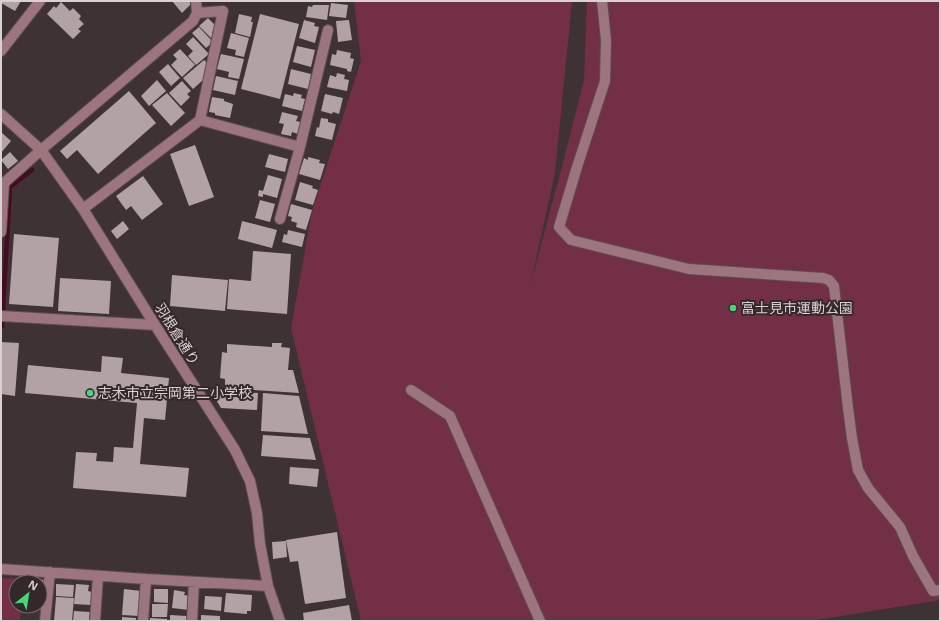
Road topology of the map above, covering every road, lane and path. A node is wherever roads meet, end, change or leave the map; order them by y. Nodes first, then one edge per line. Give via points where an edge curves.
1 (40, 1) edge
2 (196, 1) edge
3 (602, 1) edge
4 (197, 13) junction
5 (328, 30) dead end
6 (1, 51) edge
7 (1, 114) edge
8 (200, 120) junction
9 (300, 147) junction
10 (41, 150) junction
11 (3, 183) edge
12 (84, 209) junction
13 (280, 219) dead end
14 (1, 232) edge
15 (1, 316) edge
16 (155, 325) junction
17 (411, 390) dead end
18 (1, 569) edge
19 (50, 572) junction
20 (98, 576) junction
21 (146, 579) junction
22 (194, 582) junction
23 (268, 586) junction
24 (940, 590) edge
25 (45, 621) edge
26 (95, 621) edge
27 (143, 621) edge
28 (192, 621) edge
29 (280, 621) edge
30 (540, 621) edge

1 - 6 street
2 - 4 street
3 - 24 street via 606,40 606,81 559,227 571,240 689,268 829,280 834,286 858,470 868,488 900,527 933,591
4 - 8 street via 223,11
4 - 10 street via 193,22
5 - 9 street
7 - 10 street, 羽根倉通り
8 - 9 street
8 - 12 street
9 - 13 street
10 - 11 street
10 - 12 street, 羽根倉通り
11 - 14 street
12 - 16 street, 羽根倉通り
15 - 16 street
16 - 23 street, 羽根倉通り via 235,450 250,481
17 - 30 street via 450,416
18 - 19 street
19 - 20 street
19 - 25 street
20 - 21 street
20 - 26 street
21 - 22 street
21 - 27 street
22 - 23 street
22 - 28 street
23 - 29 street, 羽根倉通り

